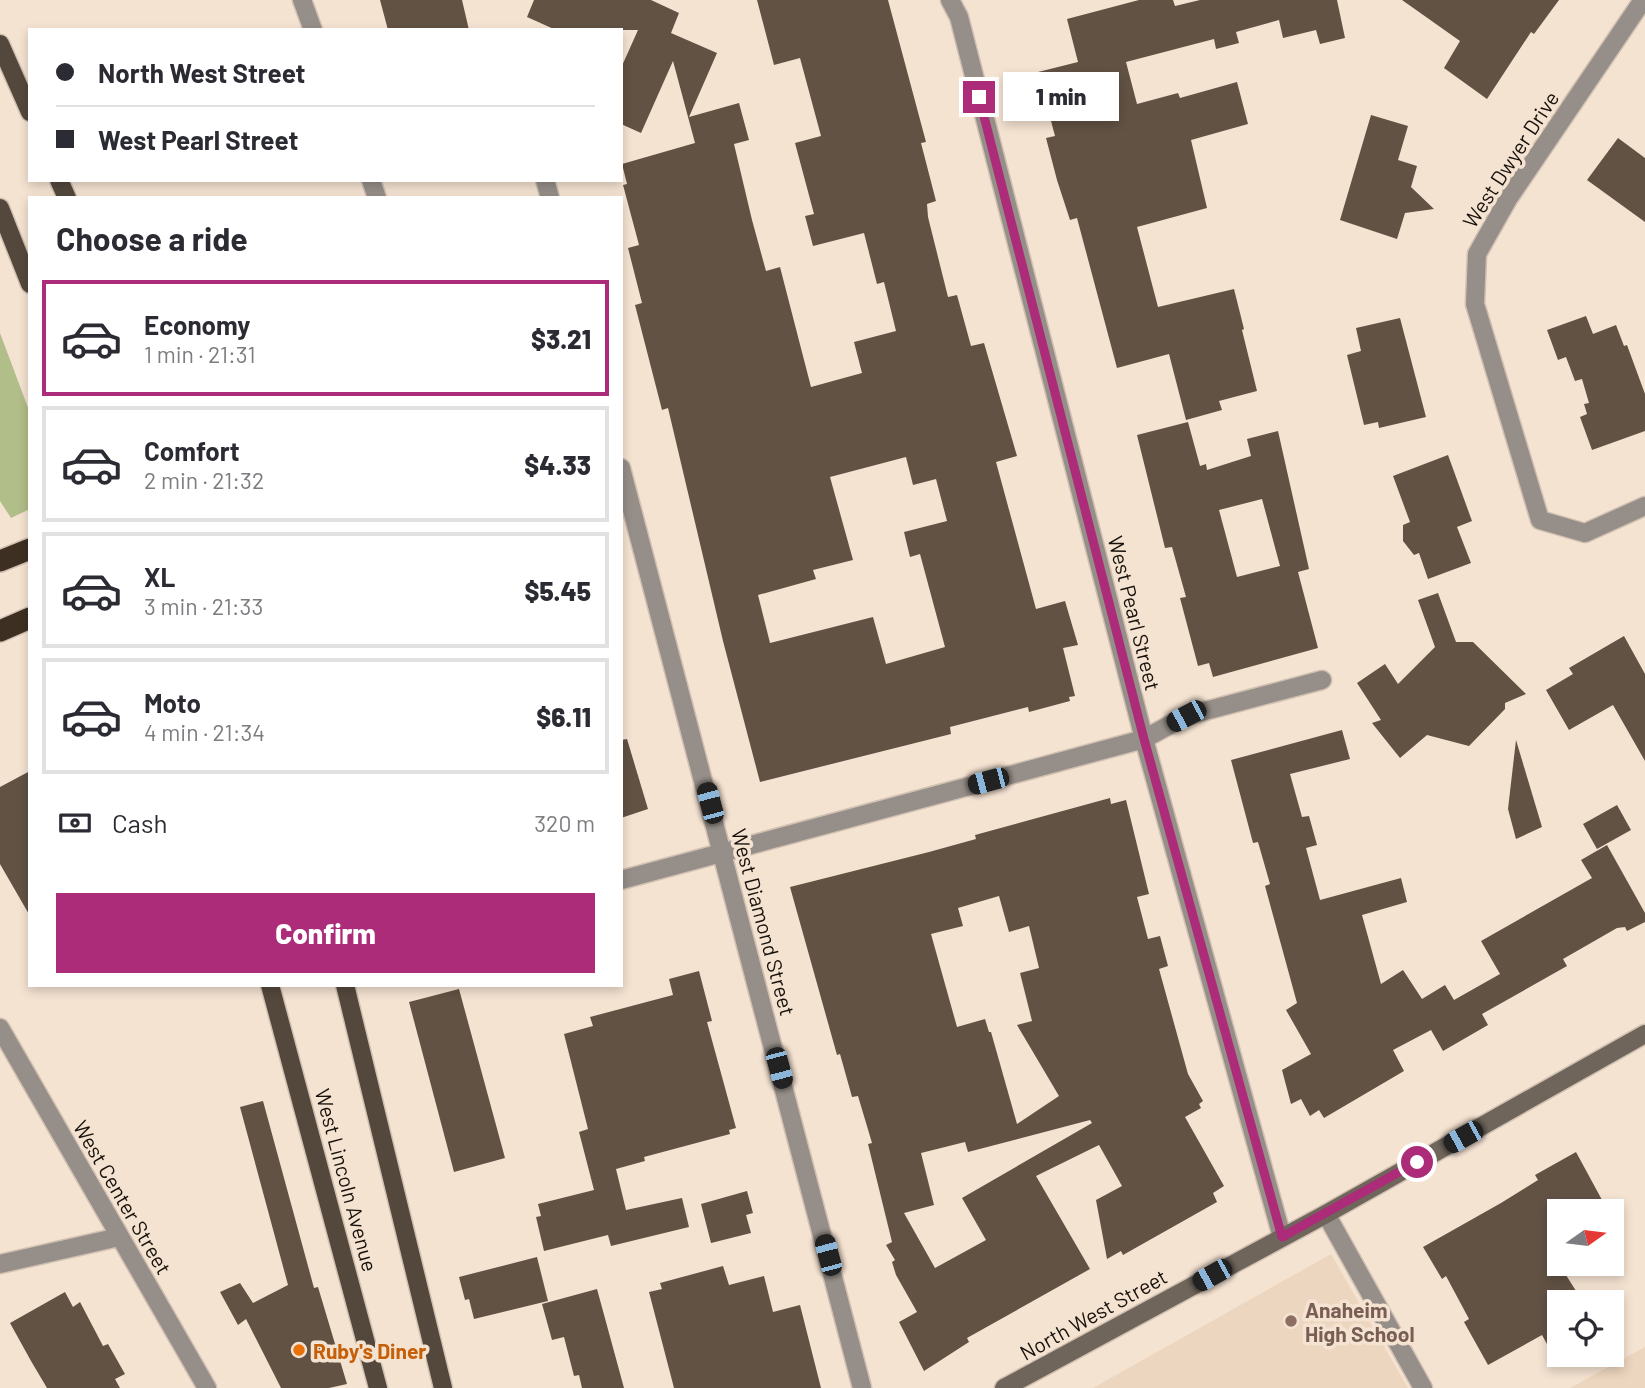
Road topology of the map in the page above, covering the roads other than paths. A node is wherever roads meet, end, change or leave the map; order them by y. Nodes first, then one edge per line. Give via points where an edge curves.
1 (302, 0) edge
2 (950, 0) edge
3 (1643, 0) edge
4 (312, 28) edge
5 (0, 44) edge
6 (28, 107) edge
7 (0, 208) edge
8 (28, 279) edge
9 (623, 476) edge
10 (1645, 506) edge
11 (28, 550) edge
12 (0, 561) edge
13 (28, 619) edge
14 (0, 631) edge
15 (1322, 680) dead end
16 (1144, 739) junction
17 (723, 855) junction
18 (623, 880) edge
19 (271, 987) edge
20 (345, 987) edge
21 (0, 1028) edge
22 (1645, 1034) edge
23 (1326, 1214) junction
24 (119, 1237) junction
25 (1282, 1237) junction
26 (0, 1264) edge
27 (207, 1388) edge
28 (378, 1388) edge
29 (443, 1388) edge
30 (862, 1388) edge
31 (1004, 1388) edge
32 (1423, 1388) edge

1 - 4 street
2 - 16 street, West Pearl Street via 962,31
3 - 10 street, West Dwyer Drive via 1508,199 1477,254 1475,304 1540,520 1585,533
5 - 6 main road
7 - 8 main road
9 - 17 street, West Diamond Street
11 - 12 highway
13 - 14 highway
15 - 16 street via 1186,716
16 - 17 street
16 - 25 street, West Pearl Street
17 - 18 street
17 - 30 street, West Diamond Street
19 - 28 main road, West Lincoln Avenue
20 - 29 main road, West Lincoln Avenue
21 - 24 street, West Center Street
22 - 23 street, North West Street
23 - 25 street, North West Street
23 - 32 street
24 - 26 street
24 - 27 street, West Center Street
25 - 31 street, North West Street

